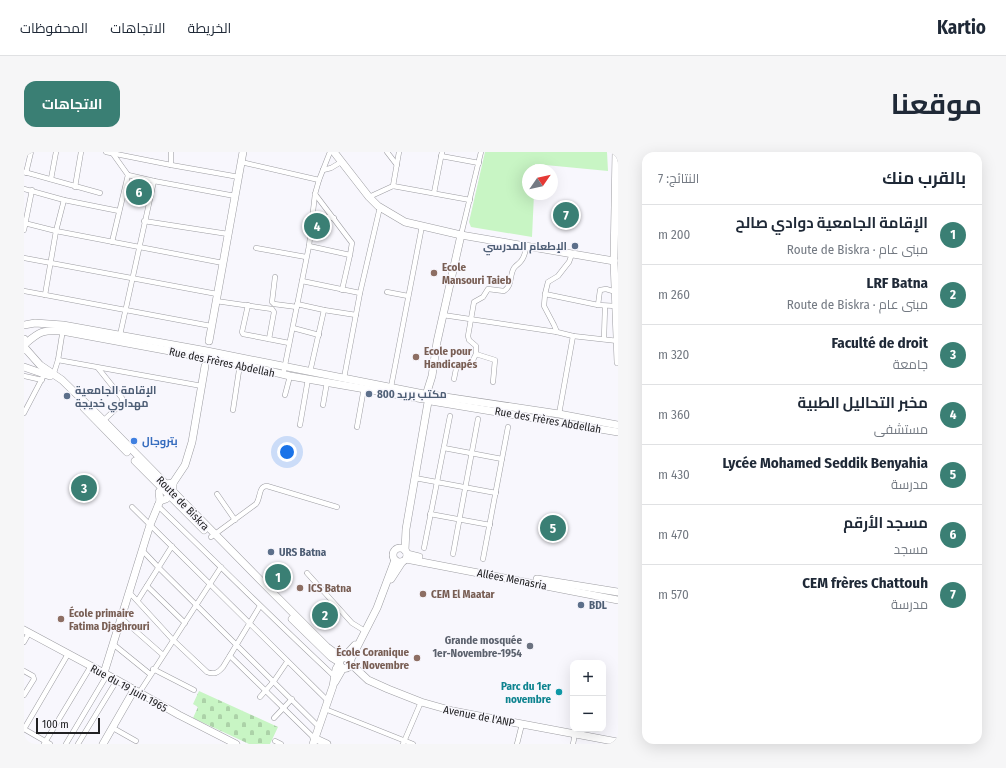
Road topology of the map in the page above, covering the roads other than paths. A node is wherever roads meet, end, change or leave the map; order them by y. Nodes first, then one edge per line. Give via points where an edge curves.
1 (31, 152) edge
2 (56, 152) edge
3 (81, 152) edge
4 (106, 152) edge
5 (171, 152) edge
6 (243, 152) edge
7 (330, 152) edge
8 (334, 152) edge
9 (387, 152) edge
10 (399, 152) edge
11 (481, 152) edge
12 (616, 152) edge
13 (113, 153) edge
14 (441, 154) edge
15 (242, 162) junction
16 (341, 162) junction
17 (479, 163) junction
18 (171, 165) junction
19 (396, 165) junction
20 (323, 170) junction
21 (25, 173) edge
22 (128, 175) junction
23 (239, 177) junction
24 (51, 179) junction
25 (319, 180) junction
26 (154, 181) junction
27 (393, 186) junction
28 (75, 187) junction
29 (24, 189) edge
30 (32, 190) junction
31 (100, 193) dead end
32 (434, 193) junction
33 (315, 194) junction
34 (235, 196) junction
35 (369, 197) junction
36 (64, 200) junction
37 (470, 200) junction
38 (380, 207) junction
39 (119, 211) junction
40 (313, 215) junction
41 (334, 218) junction
42 (144, 221) junction
43 (25, 223) edge
44 (422, 226) junction
45 (24, 230) edge
46 (56, 231) junction
47 (228, 234) junction
48 (461, 235) junction
49 (616, 240) edge
50 (112, 242) junction
51 (309, 246) junction
52 (526, 246) junction
53 (138, 247) junction
54 (256, 248) dead end
55 (572, 254) junction
56 (350, 255) junction
57 (306, 257) junction
58 (24, 258) edge
59 (50, 263) junction
60 (223, 263) junction
61 (616, 263) edge
62 (275, 277) dead end
63 (132, 279) junction
64 (302, 281) junction
65 (342, 290) junction
66 (24, 291) edge
67 (387, 292) dead end
68 (617, 292) edge
69 (360, 293) junction
70 (545, 294) junction
71 (45, 296) junction
72 (408, 296) junction
73 (217, 297) junction
74 (598, 304) junction
75 (297, 305) junction
76 (248, 306) junction
77 (605, 306) junction
78 (616, 306) junction
79 (126, 310) junction
80 (324, 310) junction
81 (356, 315) junction
82 (443, 315) junction
83 (617, 317) edge
84 (471, 320) junction
85 (24, 325) edge
86 (212, 326) junction
87 (63, 328) junction
88 (293, 328) junction
89 (557, 332) junction
90 (120, 335) junction
91 (319, 335) junction
92 (573, 336) junction
93 (269, 339) junction
94 (604, 339) junction
95 (618, 341) edge
96 (290, 343) junction
97 (24, 345) edge
98 (207, 354) junction
99 (476, 354) junction
100 (618, 354) edge
101 (58, 360) junction
102 (618, 362) edge
103 (240, 364) junction
104 (24, 367) edge
105 (285, 367) junction
106 (98, 368) junction
107 (24, 376) edge
108 (54, 376) junction
109 (287, 376) junction
110 (309, 376) junction
111 (43, 377) junction
112 (344, 378) junction
113 (454, 379) dead end
114 (326, 382) junction
115 (493, 382) dead end
116 (202, 386) junction
117 (391, 386) junction
118 (364, 388) junction
119 (285, 395) dead end
120 (428, 397) junction
121 (323, 405) dead end
122 (233, 410) dead end
123 (24, 414) edge
124 (559, 414) junction
125 (450, 416) dead end
126 (478, 419) dead end
127 (101, 422) junction
128 (300, 424) dead end
129 (618, 425) edge
130 (357, 426) dead end
131 (508, 427) dead end
132 (618, 432) edge
133 (444, 448) junction
134 (472, 454) junction
135 (502, 459) junction
136 (415, 478) junction
137 (437, 482) junction
138 (167, 485) junction
139 (466, 487) junction
140 (496, 493) junction
141 (171, 494) junction
142 (217, 494) dead end
143 (158, 503) junction
144 (132, 507) dead end
145 (337, 507) dead end
146 (430, 514) junction
147 (460, 519) junction
148 (236, 520) junction
149 (150, 525) junction
150 (490, 525) junction
151 (213, 536) junction
152 (172, 546) junction
153 (424, 548) dead end
154 (142, 550) junction
155 (453, 554) dead end
156 (402, 555) junction
157 (483, 559) dead end
158 (221, 567) junction
159 (159, 568) junction
160 (307, 573) dead end
161 (501, 574) junction
162 (210, 585) junction
163 (147, 586) junction
164 (129, 592) junction
165 (618, 592) edge
166 (138, 600) junction
167 (618, 600) edge
168 (196, 604) junction
169 (260, 606) junction
170 (121, 618) junction
171 (185, 623) junction
172 (249, 623) junction
173 (27, 631) edge
174 (365, 631) junction
175 (173, 640) junction
176 (24, 642) edge
177 (113, 644) junction
178 (237, 644) junction
179 (68, 654) junction
180 (163, 655) junction
181 (230, 656) junction
182 (287, 662) junction
183 (344, 662) junction
184 (91, 666) junction
185 (153, 670) junction
186 (24, 671) edge
187 (105, 674) junction
188 (150, 674) junction
189 (334, 676) junction
190 (117, 680) junction
191 (368, 680) joint
192 (274, 682) junction
193 (333, 686) junction
194 (194, 690) dead end
195 (265, 691) junction
196 (136, 692) junction
197 (24, 695) edge
198 (260, 697) dead end
199 (292, 699) junction
200 (328, 701) junction
201 (421, 702) junction
202 (283, 709) junction
203 (325, 710) junction
204 (274, 718) dead end
205 (522, 724) junction
206 (318, 726) junction
207 (113, 728) junction
208 (24, 729) edge
209 (575, 734) junction
210 (618, 738) edge
211 (606, 739) junction
212 (136, 741) dead end
213 (275, 741) dead end
214 (313, 741) edge
215 (404, 742) edge
216 (618, 742) edge
217 (46, 743) edge
218 (66, 744) edge
219 (78, 744) edge
220 (103, 744) edge
221 (236, 744) edge
222 (282, 744) edge
223 (328, 744) edge
224 (412, 744) edge
225 (517, 744) edge
226 (573, 744) edge

1 - 21 street
2 - 24 street
3 - 28 street
4 - 13 street
5 - 18 street
6 - 15 main road
7 - 20 street
8 - 16 main road
9 - 19 street
10 - 19 street
11 - 17 street
12 - 49 main road
13 - 18 street
13 - 22 street
14 - 17 street
14 - 32 street
15 - 23 main road
15 - 25 street
16 - 20 street
16 - 35 main road
17 - 37 street
18 - 23 street
19 - 27 street
20 - 25 street
21 - 24 street
22 - 26 street
22 - 39 street
23 - 34 main road
24 - 28 street
25 - 33 street
26 - 34 street
26 - 42 street
27 - 32 street
27 - 35 street
28 - 31 street
29 - 30 street
30 - 36 street
30 - 43 street
32 - 37 street
33 - 40 street
33 - 41 street
34 - 47 main road
35 - 38 main road
36 - 39 street
36 - 46 street
37 - 48 street
38 - 44 main road via 405,222
38 - 69 street
39 - 50 street
40 - 41 street
40 - 51 street
41 - 56 street via 352,243
42 - 47 street
42 - 53 street
43 - 45 street
43 - 46 street
44 - 48 main road
44 - 72 street
46 - 50 street
46 - 59 street
47 - 60 main road
48 - 52 main road
48 - 82 main road
49 - 61 main road
50 - 53 street
51 - 56 street
51 - 57 street
52 - 55 main road
52 - 84 street via 523,260 515,266 509,287 504,291 487,290 483,297 474,302
53 - 60 street
53 - 63 street
54 - 57 street
55 - 61 main road
55 - 70 street via 558,276 548,282
56 - 65 street
57 - 64 street
58 - 59 street
59 - 63 street
59 - 71 street
60 - 73 main road
61 - 68 main road
62 - 75 street via 272,302
63 - 73 street
63 - 79 street
64 - 65 street
64 - 75 street
65 - 69 street
66 - 71 street
67 - 72 street
68 - 74 street via 600,290
68 - 78 main road
69 - 81 street
70 - 74 street
70 - 89 street via 544,306
71 - 79 street
72 - 117 street
73 - 76 street
73 - 86 main road
74 - 77 street
75 - 80 street
75 - 88 street
76 - 93 street via 272,309 274,312
76 - 93 street via 242,333
77 - 78 street
77 - 94 street
78 - 83 main road
79 - 86 street
79 - 90 street
80 - 81 street
80 - 91 street
81 - 112 street
82 - 84 street
82 - 120 main road
83 - 95 main road
84 - 89 street
84 - 99 street via 468,338 476,346
85 - 87 main road, Rue des Frères Abdellah via 34,323
86 - 98 main road
87 - 90 main road, Rue des Frères Abdellah
87 - 97 main road, Rue des Frères Abdellah via 36,334
87 - 98 main road, Rue des Frères Abdellah
87 - 101 street
88 - 91 street
88 - 96 street
89 - 92 street
90 - 98 main road, Rue des Frères Abdellah
91 - 110 street
92 - 94 street
92 - 124 street
93 - 96 street
94 - 95 street
95 - 100 main road
96 - 105 street
97 - 108 main road, Route de Biskra via 40,365
98 - 103 main road, Rue des Frères Abdellah
98 - 105 main road, Rue des Frères Abdellah
98 - 116 main road
99 - 113 street via 471,364 457,364
99 - 115 street via 495,360
100 - 102 main road
101 - 106 street
101 - 108 street
103 - 109 main road, Rue des Frères Abdellah
103 - 122 street
104 - 111 main road, Route de Biskra
105 - 109 street
105 - 110 main road, Rue des Frères Abdellah
106 - 116 street
106 - 127 street via 122,398 122,403
107 - 111 street
108 - 111 main road, Route de Biskra
108 - 127 main road, Route de Biskra via 62,380
109 - 110 main road, Rue des Frères Abdellah
109 - 119 street
110 - 112 main road, Rue des Frères Abdellah
110 - 114 main road, Rue des Frères Abdellah
110 - 128 street
111 - 123 street
112 - 117 main road, Rue des Frères Abdellah
114 - 118 main road, Rue des Frères Abdellah
114 - 121 street
116 - 138 main road via 188,457 185,465
117 - 120 main road, Rue des Frères Abdellah
118 - 120 main road, Rue des Frères Abdellah
118 - 130 street
120 - 124 main road, Rue des Frères Abdellah
120 - 132 main road, Rue des Frères Abdellah
120 - 136 main road
124 - 129 main road, Rue des Frères Abdellah
125 - 133 street
126 - 134 street
127 - 138 main road, Route de Biskra
131 - 135 street
133 - 134 street
133 - 137 street
134 - 135 street
134 - 139 street
135 - 140 street
136 - 137 street
136 - 156 main road
137 - 139 street
137 - 146 street
138 - 141 main road, Route de Biskra
138 - 143 main road via 160,492
139 - 140 street
139 - 147 street
140 - 150 street
141 - 143 main road
141 - 151 main road, Route de Biskra
142 - 148 street
143 - 149 main road
143 - 158 street
144 - 149 street
145 - 148 street via 266,486 262,488 258,501
146 - 147 street
146 - 153 street
147 - 150 street
147 - 155 street
148 - 151 street
149 - 152 street
149 - 154 main road
150 - 157 street
151 - 183 main road, Route de Biskra
152 - 159 street
152 - 162 street
154 - 159 street
154 - 164 main road
156 - 161 main road
156 - 174 main road
158 - 162 street
158 - 169 street
159 - 163 street
159 - 168 street
160 - 174 street via 351,624
161 - 165 main road
161 - 167 main road, Allées Menasria
162 - 168 street
162 - 172 street
163 - 166 street
163 - 171 street
164 - 166 street
164 - 170 main road
166 - 175 street
168 - 171 street
168 - 178 street
169 - 172 street
169 - 189 street
170 - 177 main road
170 - 180 street
171 - 175 street
172 - 178 street
172 - 182 street
173 - 176 street
173 - 179 main road, Rue du 19 juin 1965
174 - 183 main road
175 - 180 street
175 - 181 street via 211,674 219,672
177 - 187 main road
177 - 188 street
178 - 181 street
178 - 192 street
179 - 184 main road, Rue du 19 juin 1965
179 - 208 street
180 - 185 street
181 - 195 street
182 - 192 street
182 - 200 street
183 - 189 main road
183 - 191 main road, Route de Biskra
183 - 193 main road
184 - 187 main road, Rue du 19 juin 1965
184 - 217 street
185 - 188 street
185 - 194 street
186 - 197 street via 34,678
187 - 190 main road, Rue du 19 juin 1965
187 - 218 street
188 - 196 street
189 - 193 main road
190 - 196 main road, Rue du 19 juin 1965
190 - 219 street
191 - 201 main road, Avenue de l'ANP
192 - 195 street
192 - 199 street
193 - 200 main road
195 - 198 street
195 - 202 street
196 - 207 main road
196 - 221 main road, Rue du 19 juin 1965
199 - 202 street
199 - 206 street
200 - 203 main road
201 - 205 main road, Avenue de l'ANP
201 - 215 street
202 - 204 street
202 - 214 street
203 - 206 main road
203 - 215 street
205 - 209 main road, Avenue de l'ANP
205 - 225 street
206 - 214 main road
207 - 212 street
207 - 220 main road
208 - 217 street
209 - 211 main road, Avenue de l'ANP
209 - 226 street
210 - 211 main road
211 - 216 main road, Avenue de l'ANP
213 - 222 street
214 - 223 main road
215 - 224 street

